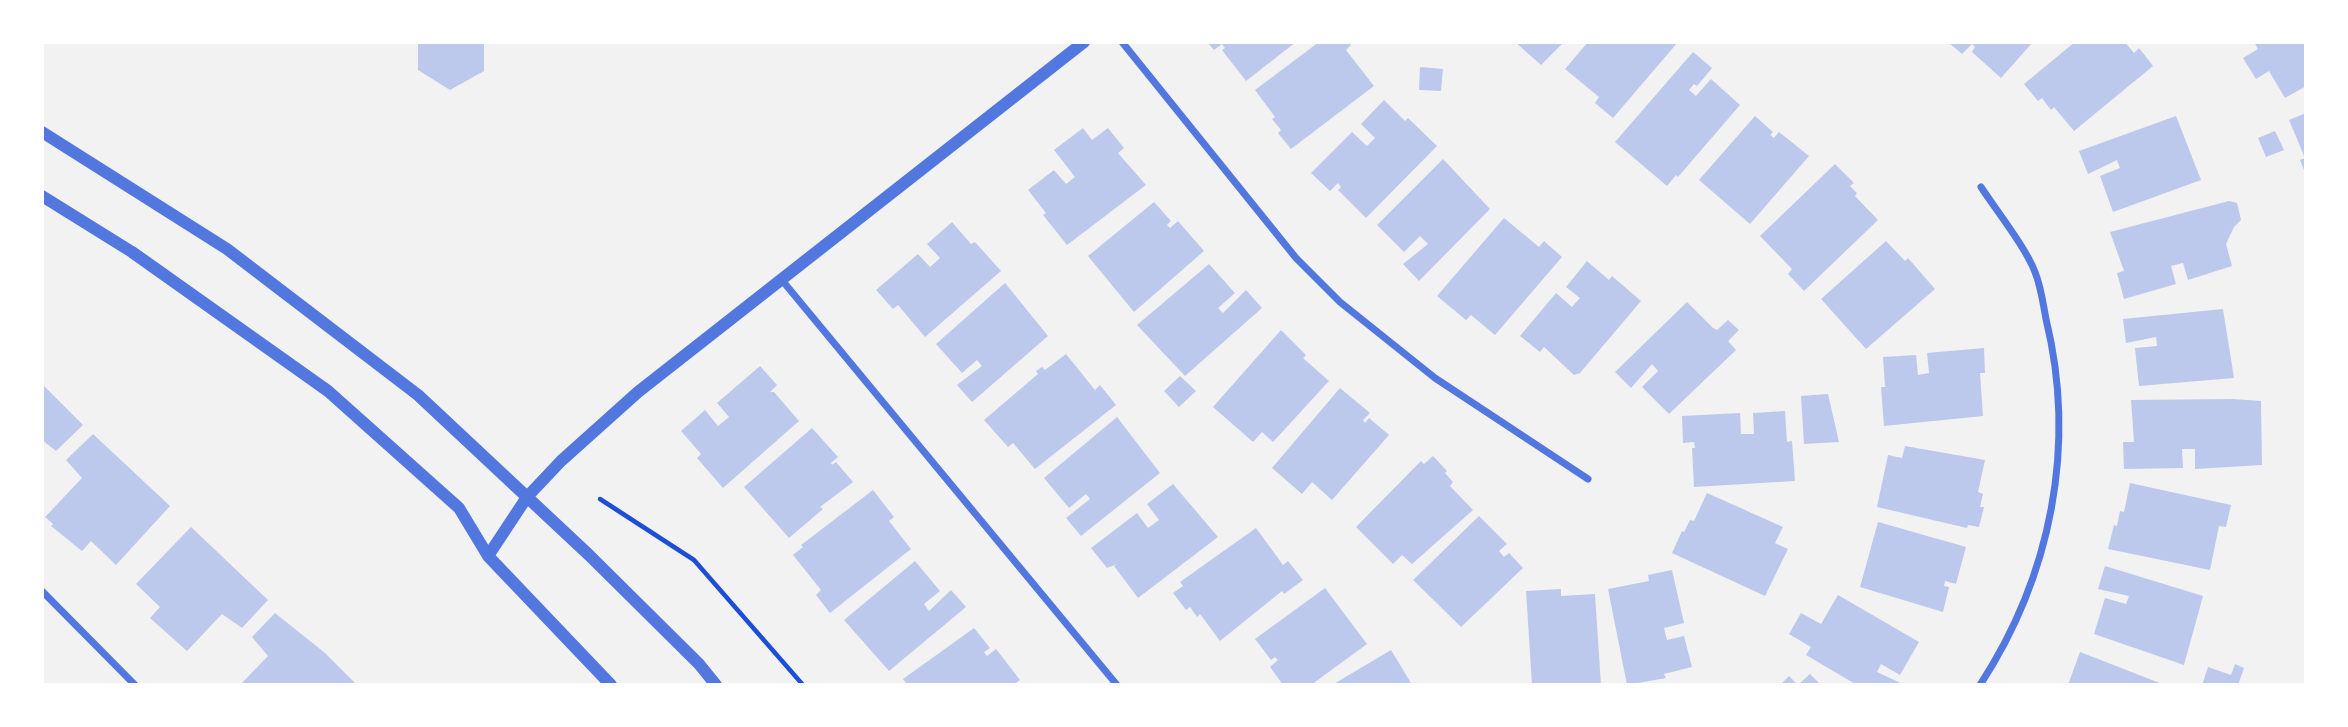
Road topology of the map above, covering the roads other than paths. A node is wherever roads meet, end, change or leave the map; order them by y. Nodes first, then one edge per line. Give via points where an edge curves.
1 (1084, 42) edge
2 (1122, 42) edge
3 (42, 132) edge
4 (1981, 187) dead end
5 (42, 196) edge
6 (781, 279) junction
7 (1588, 479) dead end
8 (527, 497) junction
9 (488, 556) junction
10 (42, 591) edge
11 (135, 685) edge
12 (611, 685) edge
13 (716, 685) edge
14 (1117, 685) edge
15 (1980, 685) edge

1 - 6 street
2 - 7 street via 1296,258 1340,302 1435,379
3 - 8 street via 227,249 418,396
4 - 15 street via 2035,270 2058,371 2060,417 2049,526 2034,582 2007,643
5 - 9 street via 132,252 328,391 458,508
6 - 8 street via 638,392
6 - 14 street
8 - 9 street
8 - 13 street
9 - 12 street
10 - 11 street

